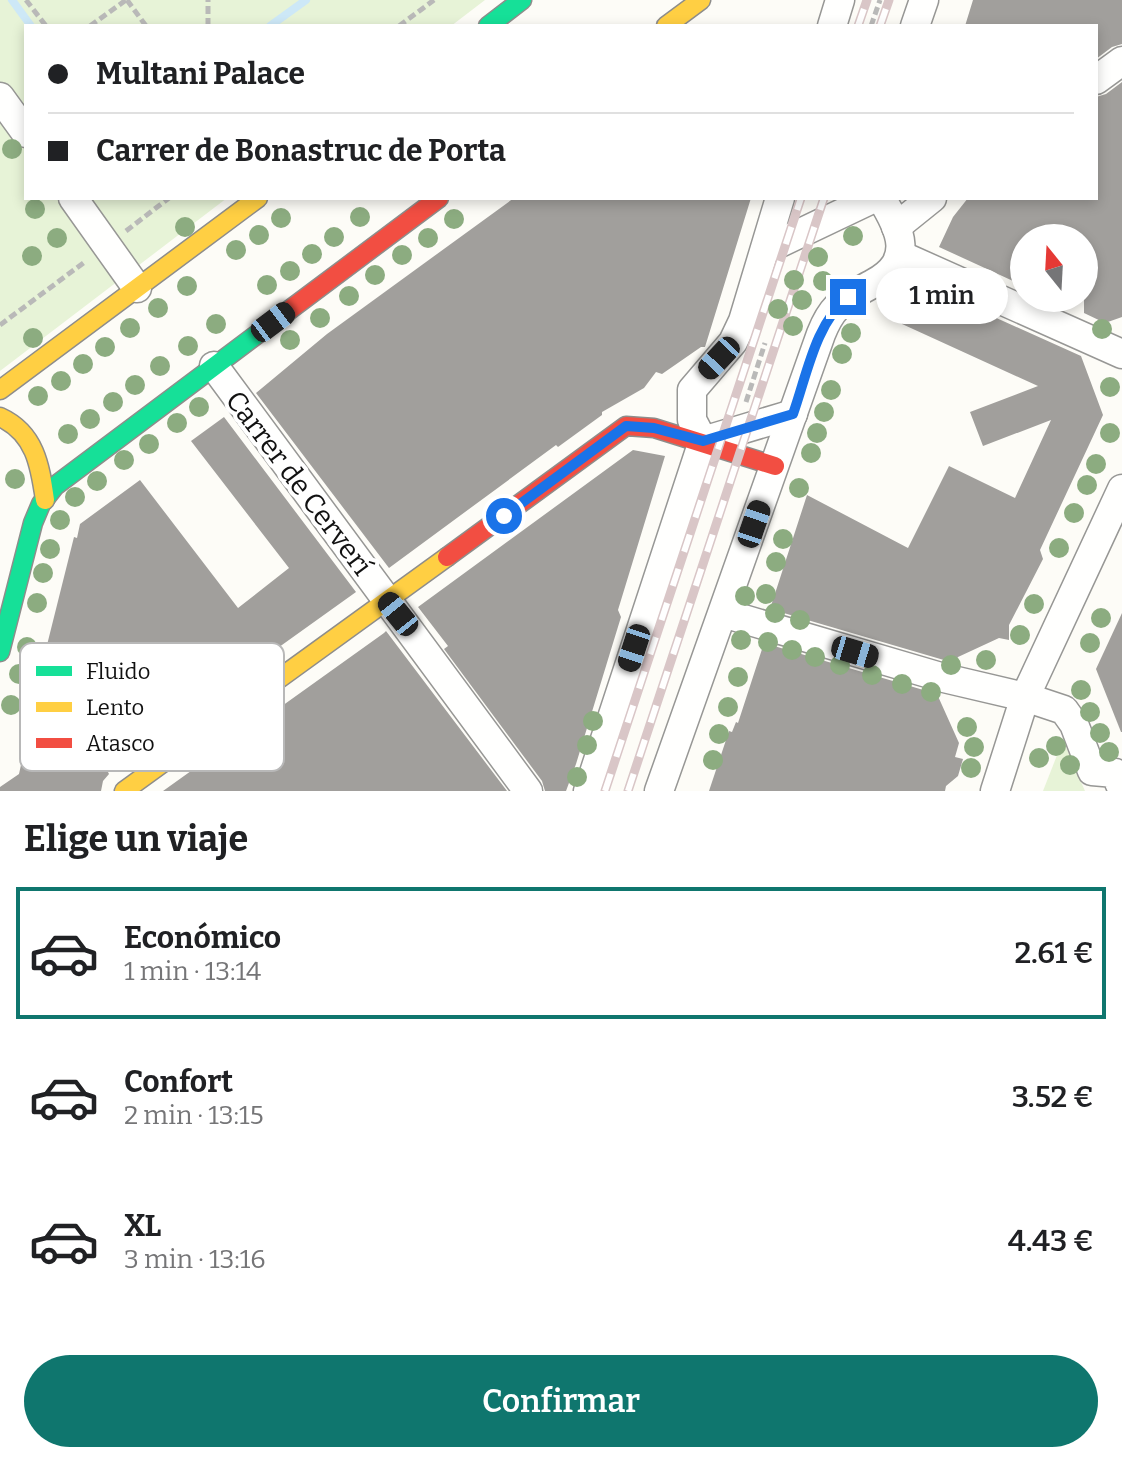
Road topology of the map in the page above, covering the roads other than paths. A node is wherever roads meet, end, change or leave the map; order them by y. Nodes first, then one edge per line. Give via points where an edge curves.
1 (522, 0) edge
2 (701, 0) edge
3 (839, 0) edge
4 (924, 0) edge
5 (491, 24) edge
6 (669, 24) edge
7 (833, 24) edge
8 (916, 24) edge
9 (1122, 61) edge
10 (1098, 79) edge
11 (0, 97) edge
12 (24, 130) edge
13 (74, 200) edge
14 (255, 200) edge
15 (436, 200) edge
16 (870, 200) edge
17 (882, 200) edge
18 (930, 200) edge
19 (770, 205) edge
20 (898, 241) junction
21 (765, 250) junction
22 (137, 288) junction
23 (1122, 354) edge
24 (214, 366) junction
25 (0, 390) edge
26 (793, 414) junction
27 (0, 417) edge
28 (703, 441) junction
29 (775, 466) junction
30 (1122, 489) edge
31 (45, 500) junction
32 (387, 601) junction
33 (723, 613) junction
34 (0, 652) edge
35 (284, 675) edge
36 (1025, 697) junction
37 (152, 771) edge
38 (1122, 789) edge
39 (124, 791) edge
40 (528, 791) edge
41 (588, 791) edge
42 (659, 791) edge
43 (995, 791) edge

1 - 5 main road
2 - 6 main road
3 - 7 street
4 - 8 street
9 - 10 street
11 - 12 street
13 - 22 street
14 - 22 main road
15 - 24 main road
16 - 21 street
17 - 20 street
18 - 20 street
19 - 21 street
20 - 23 street
20 - 26 street via 897,266 848,297 827,320
21 - 28 street via 733,342 692,390 692,420
22 - 25 main road
24 - 31 main road via 55,486
24 - 32 street, Carrer de Cerverí
26 - 28 street
26 - 29 street
27 - 31 main road via 19,425 29,438
28 - 29 main road
28 - 32 main road via 626,426
28 - 41 street
29 - 33 street
30 - 36 street
31 - 34 main road via 33,523
32 - 35 main road
32 - 40 street, Carrer de Cerverí
33 - 36 street
33 - 42 street
36 - 38 street via 1064,710 1092,771 1115,773
36 - 43 street
37 - 39 main road

